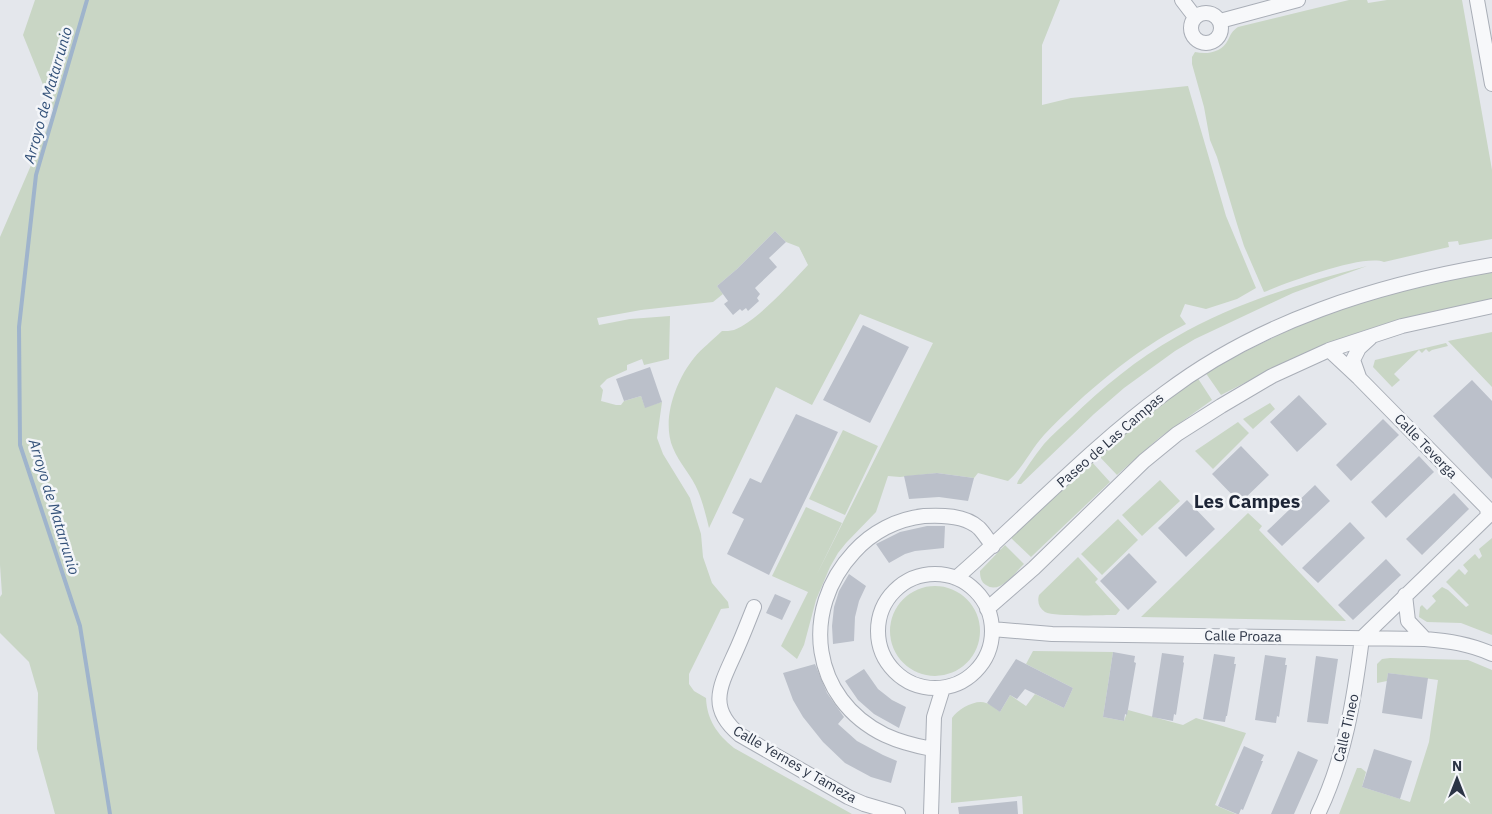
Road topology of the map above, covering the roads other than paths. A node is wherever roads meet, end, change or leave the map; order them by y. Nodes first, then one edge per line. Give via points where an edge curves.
1 (1182, 0) edge
2 (1298, 0) edge
3 (1477, 0) edge
4 (1195, 17) junction
5 (1220, 21) junction
6 (1492, 84) edge
7 (1492, 265) edge
8 (1492, 306) edge
9 (1374, 335) junction
10 (1329, 350) junction
11 (1359, 378) junction
12 (993, 546) junction
13 (956, 578) junction
14 (1405, 595) junction
15 (754, 607) dead end
16 (987, 609) junction
17 (992, 629) junction
18 (1362, 638) junction
19 (1425, 639) junction
20 (1492, 654) edge
21 (927, 688) junction
22 (943, 688) junction
23 (934, 717) junction
24 (932, 748) junction
25 (898, 814) edge
26 (931, 814) edge
27 (1318, 814) edge

1 - 4 street
2 - 5 street
3 - 6 street
4 - 5 street via 1205,12
4 - 5 street via 1190,31 1201,43 1210,43 1219,37
7 - 12 street, Paseo de Las Campas via 1426,278 1308,314 1212,362 1166,392 1090,453
8 - 9 street
9 - 10 street
9 - 11 street via 1359,348 1353,360
10 - 11 street, Calle Teverga
10 - 16 street via 1272,376 1178,434
11 - 14 street, Calle Teverga via 1487,508 1488,516
12 - 13 street, Paseo de Las Campas
12 - 24 street via 979,528 961,519 931,516 900,522 873,535 858,548 835,577 824,602 820,624 822,654 829,676 844,703 883,734
13 - 16 street via 976,592
13 - 21 street via 938,575 913,579 892,594 880,617 878,629 886,660 909,682
14 - 18 street
14 - 19 street via 1408,621
15 - 25 street, Calle Yernes y Tameza via 720,687 720,706 725,722 740,735 848,796
16 - 17 street
17 - 18 street, Calle Proaza via 1052,634
17 - 22 street via 987,655 976,672
18 - 19 street, Calle Proaza
18 - 27 street, Calle Tineo via 1346,739
19 - 20 street, Calle Proaza via 1458,642
21 - 22 street
21 - 23 street
22 - 23 street
23 - 24 street
24 - 26 street

